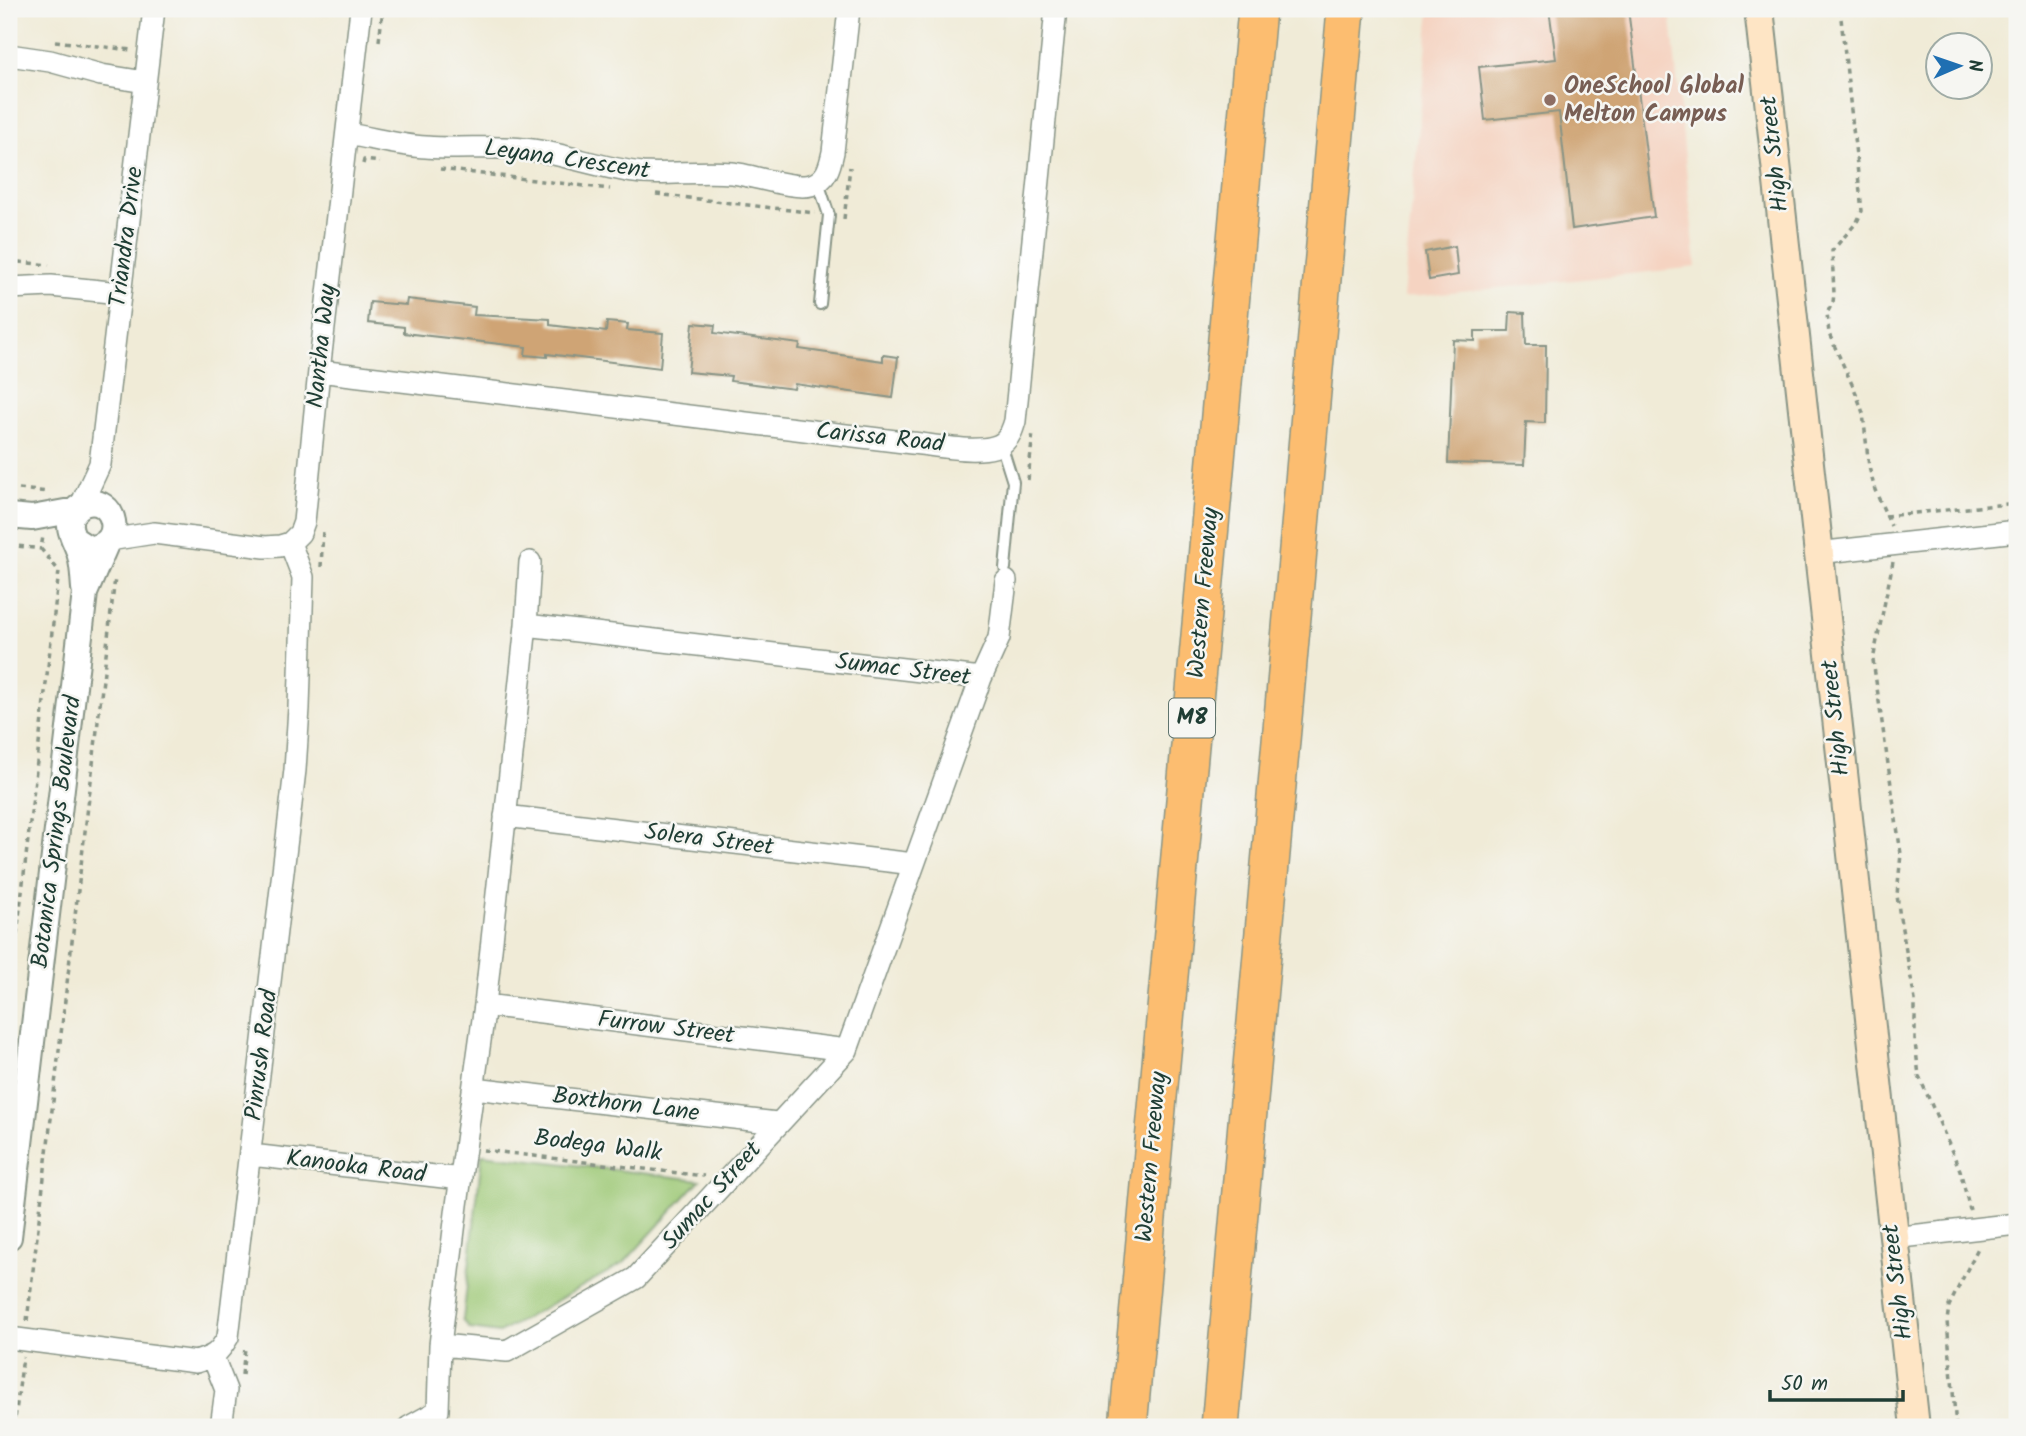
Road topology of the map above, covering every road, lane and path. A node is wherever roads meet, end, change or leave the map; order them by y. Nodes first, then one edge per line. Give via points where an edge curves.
1 (154, 9) edge
2 (361, 9) edge
3 (849, 9) edge
4 (1056, 9) edge
5 (1258, 9) edge
6 (1346, 9) edge
7 (1759, 9) edge
8 (1840, 9) edge
9 (47, 40) dead end
10 (149, 52) junction
11 (9, 55) edge
12 (145, 82) junction
13 (347, 134) junction
14 (391, 163) dead end
15 (433, 168) dead end
16 (362, 173) dead end
17 (818, 182) junction
18 (612, 189) dead end
19 (654, 194) dead end
20 (830, 215) junction
21 (845, 216) dead end
22 (9, 288) edge
23 (120, 293) junction
24 (820, 304) dead end
25 (318, 371) junction
26 (1000, 444) junction
27 (100, 464) junction
28 (9, 488) edge
29 (46, 492) dead end
30 (2017, 503) edge
31 (79, 508) junction
32 (109, 511) junction
33 (1885, 516) junction
34 (20, 517) edge
35 (323, 530) dead end
36 (2017, 531) edge
37 (154, 533) junction
38 (73, 537) junction
39 (108, 541) junction
40 (290, 543) junction
41 (9, 545) edge
42 (1892, 545) junction
43 (41, 549) dead end
44 (1818, 553) junction
45 (530, 562) dead end
46 (59, 571) dead end
47 (1006, 575) joint
48 (116, 576) dead end
49 (321, 576) dead end
50 (85, 593) junction
51 (526, 625) junction
52 (981, 678) junction
53 (505, 816) junction
54 (914, 864) junction
55 (9, 1004) edge
56 (485, 1005) junction
57 (847, 1049) junction
58 (474, 1087) junction
59 (777, 1123) junction
60 (465, 1147) junction
61 (251, 1155) junction
62 (461, 1179) junction
63 (727, 1179) junction
64 (2017, 1224) edge
65 (1975, 1229) junction
66 (9, 1237) edge
67 (1893, 1238) junction
68 (17, 1339) edge
69 (246, 1342) dead end
70 (440, 1345) junction
71 (213, 1357) junction
72 (241, 1381) dead end
73 (15, 1427) edge
74 (221, 1427) edge
75 (409, 1427) edge
76 (1128, 1427) edge
77 (1220, 1427) edge
78 (1915, 1427) edge
79 (1956, 1427) edge

1 - 10 street, Triandra Drive
2 - 13 street, Nantha Way
3 - 17 street via 833,152 830,167
4 - 26 street via 1015,421
5 - 76 highway, Western Freeway / M8
6 - 77 highway
7 - 44 main road, High Street
8 - 33 path via 1862,211 1832,251 1834,294 1827,320 1863,413 1869,467
9 - 10 path
10 - 12 street, Triandra Drive
11 - 12 street
12 - 23 street, Triandra Drive
13 - 17 street, Leyana Crescent via 404,146 510,147 632,172 730,173 804,187
13 - 25 street, Nantha Way
14 - 16 path via 364,160
15 - 18 path
17 - 20 lane
19 - 20 path
20 - 21 path
20 - 24 lane
22 - 23 street via 51,286
23 - 27 street, Triandra Drive
25 - 26 street, Carissa Road via 912,443 983,449
25 - 40 street, Nantha Way via 304,522
26 - 47 lane via 1013,482
27 - 31 street, Triandra Drive
27 - 32 street, Triandra Drive
28 - 29 path
30 - 33 path
31 - 32 street via 97,503
31 - 34 street
31 - 38 street via 69,524
32 - 37 street
32 - 39 street via 114,527
33 - 42 path via 1891,525
34 - 38 street
35 - 49 path
36 - 42 street
37 - 39 street
37 - 40 street via 265,547
38 - 39 street via 88,548
38 - 50 street, Botanica Springs Boulevard
39 - 50 street, Botanica Springs Boulevard
40 - 61 street, Pinrush Road via 303,577 299,708
41 - 43 path
42 - 44 street
42 - 65 path via 1894,566 1885,590 1873,660 1901,854 1897,895 1915,1000 1919,1076 1963,1177
44 - 67 main road, High Street
45 - 51 street
46 - 55 path
47 - 52 street via 999,638
48 - 68 path
50 - 66 street, Botanica Springs Boulevard
51 - 52 street, Sumac Street
51 - 53 street
52 - 54 street, Sumac Street
53 - 54 street, Solera Street
53 - 56 street
54 - 57 street, Sumac Street
56 - 57 street, Furrow Street
56 - 58 street
57 - 59 street, Sumac Street
58 - 59 street, Boxthorn Lane
58 - 60 street
59 - 63 street, Sumac Street
60 - 62 street
60 - 63 path, Bodega Walk
61 - 62 street, Kanooka Road
61 - 71 street, Pinrush Road via 228,1337
62 - 70 street
63 - 70 street, Sumac Street via 636,1278 507,1351
64 - 65 street
65 - 67 street
65 - 79 path via 1979,1250 1949,1306 1947,1321
67 - 78 main road, High Street
68 - 71 street via 196,1362
68 - 73 path
69 - 72 path
70 - 75 street via 438,1411
71 - 74 street via 226,1390

